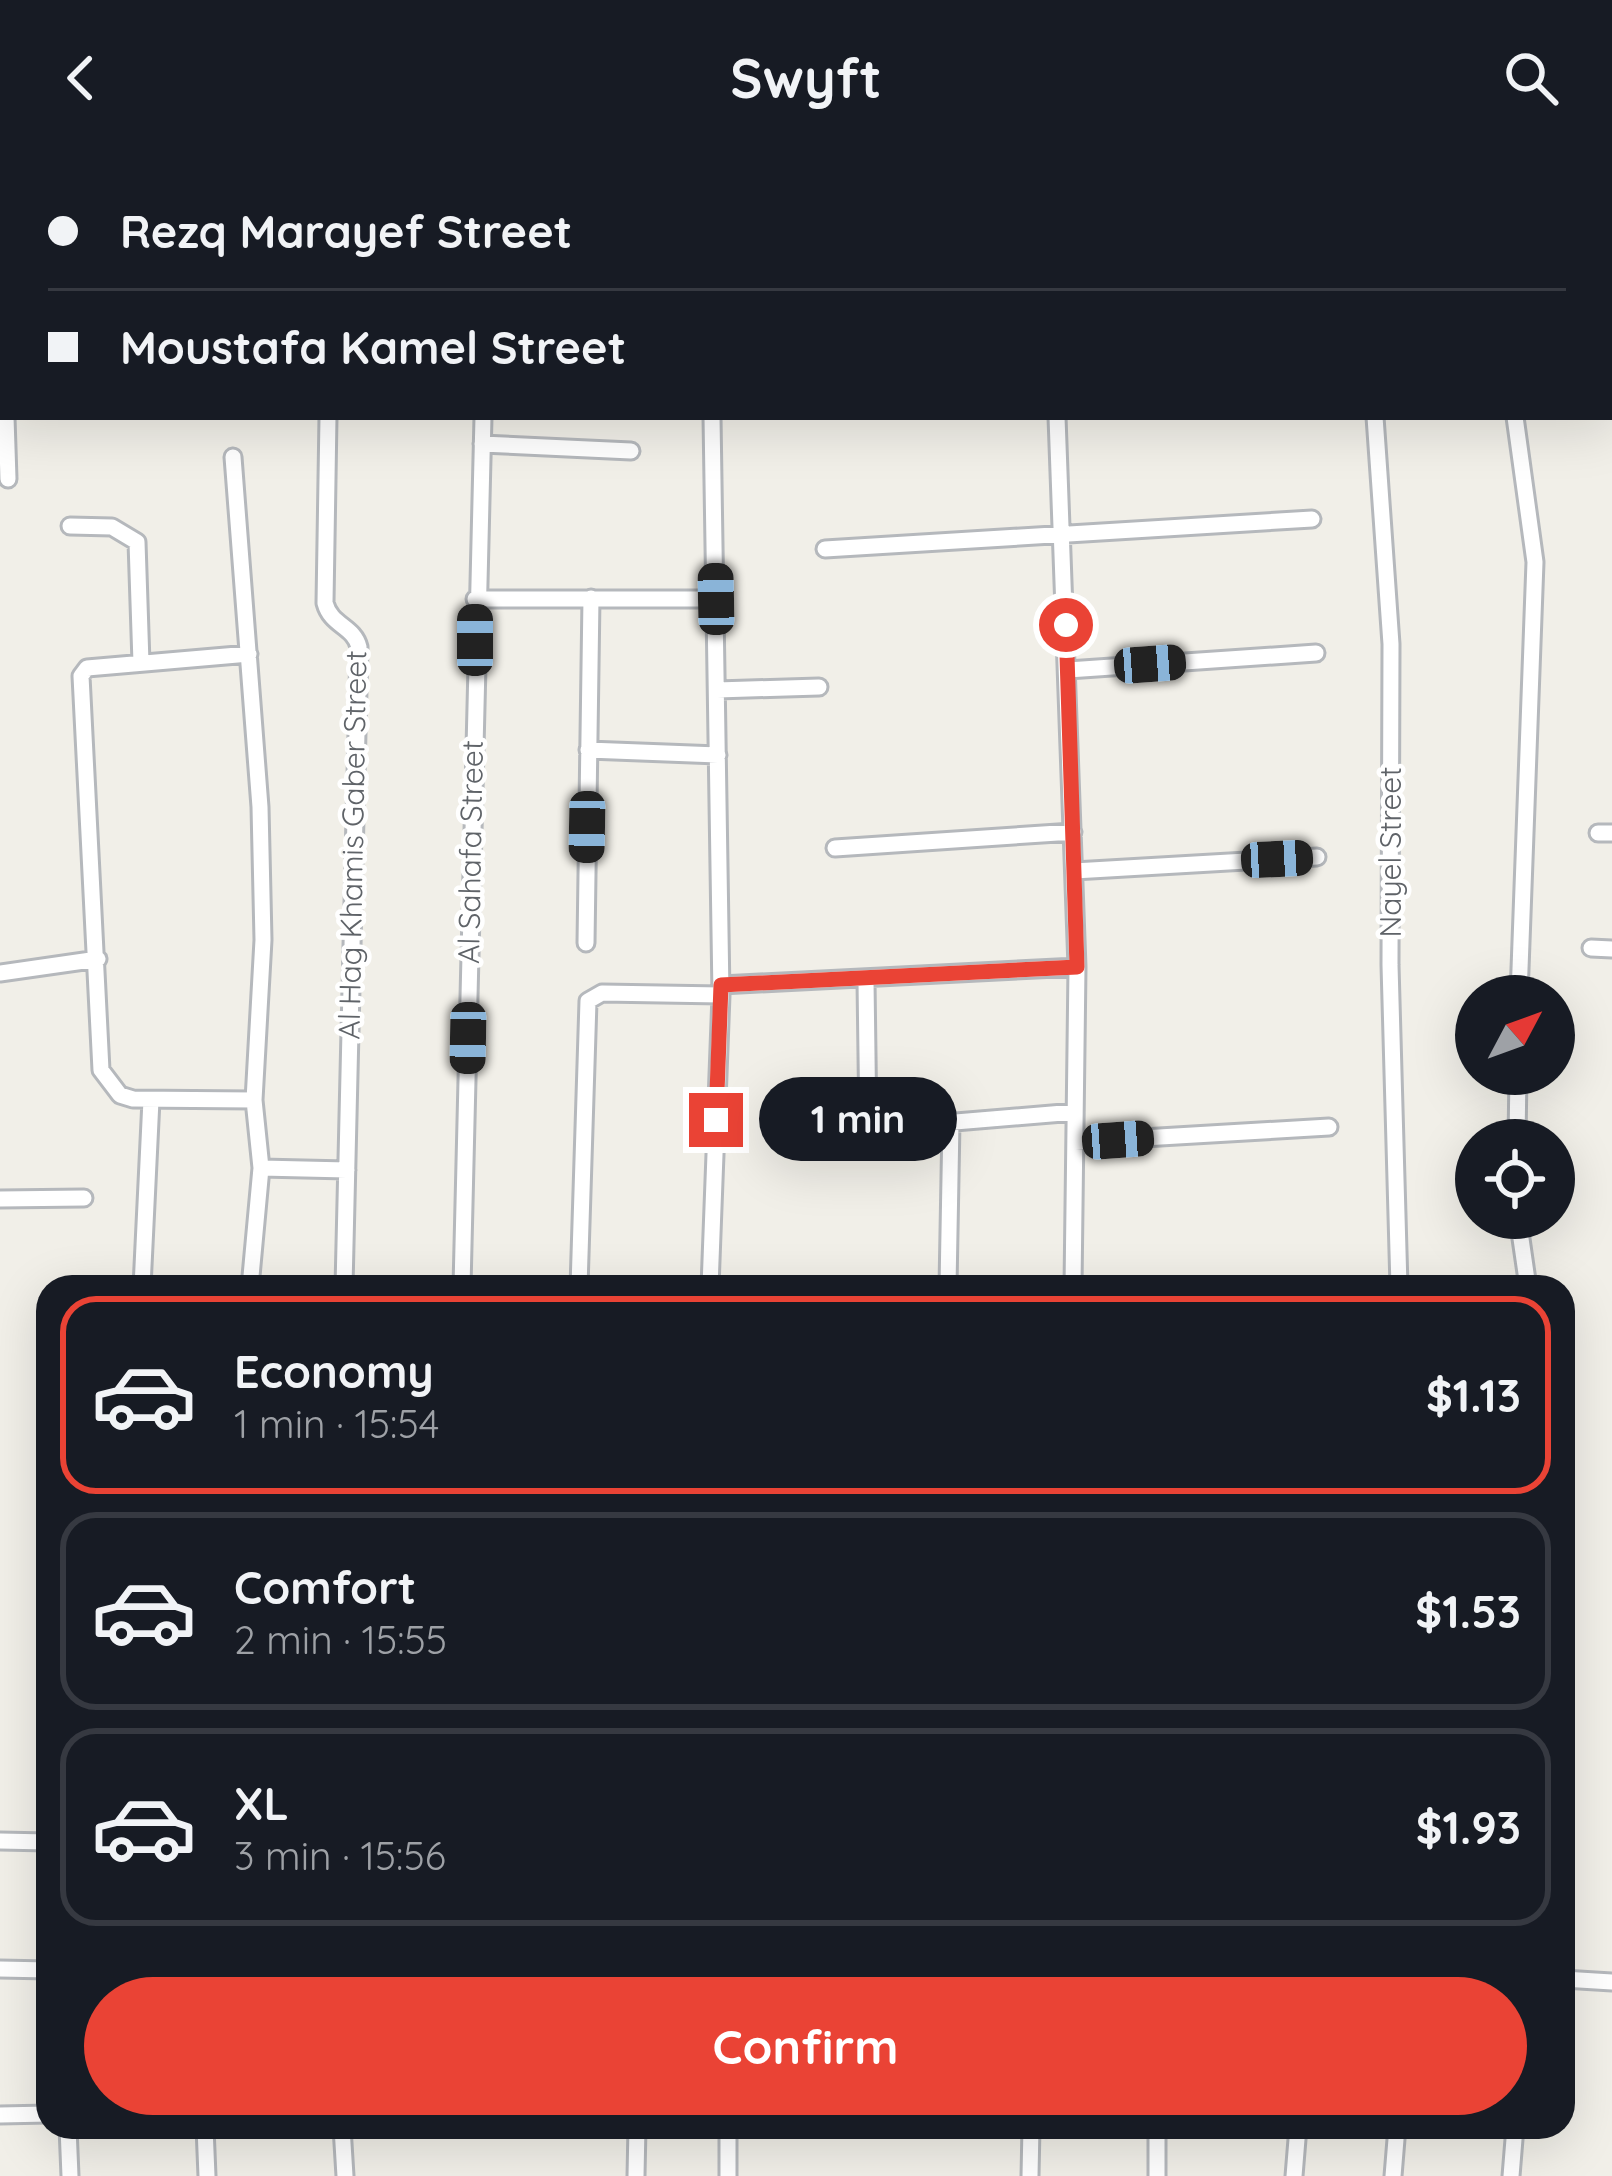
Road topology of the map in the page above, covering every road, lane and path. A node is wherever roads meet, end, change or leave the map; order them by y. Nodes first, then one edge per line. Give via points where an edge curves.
1 (6, 420) edge
2 (328, 420) edge
3 (483, 420) edge
4 (712, 420) edge
5 (1058, 420) edge
6 (1375, 420) edge
7 (1516, 420) edge
8 (482, 444) junction
9 (631, 451) dead end
10 (233, 457) dead end
11 (8, 479) dead end
12 (1312, 519) dead end
13 (70, 526) dead end
14 (1064, 534) junction
15 (825, 549) dead end
16 (591, 598) junction
17 (475, 599) junction
18 (716, 599) junction
19 (1316, 652) dead end
20 (249, 654) junction
21 (141, 663) junction
22 (1068, 670) junction
23 (819, 687) dead end
24 (717, 690) junction
25 (589, 750) junction
26 (718, 754) junction
27 (1073, 832) junction
28 (835, 848) dead end
29 (1317, 857) dead end
30 (1074, 871) junction
31 (586, 944) dead end
32 (1591, 948) dead end
33 (1612, 949) edge
34 (98, 958) junction
35 (1077, 967) junction
36 (0, 973) edge
37 (1521, 975) edge
38 (866, 981) junction
39 (721, 990) junction
40 (151, 1100) junction
41 (254, 1100) junction
42 (1076, 1112) junction
43 (951, 1122) junction
44 (1329, 1127) dead end
45 (868, 1129) junction
46 (836, 1132) dead end
47 (1075, 1142) junction
48 (261, 1168) junction
49 (347, 1171) junction
50 (84, 1198) dead end
51 (0, 1199) edge
52 (1521, 1239) edge
53 (143, 1275) edge
54 (251, 1275) edge
55 (344, 1275) edge
56 (462, 1275) edge
57 (579, 1275) edge
58 (710, 1275) edge
59 (948, 1275) edge
60 (1073, 1275) edge
61 (1399, 1275) edge
62 (1526, 1275) edge
63 (0, 1841) edge
64 (36, 1842) edge
65 (0, 1969) edge
66 (36, 1970) edge
67 (1575, 1980) edge
68 (1612, 1982) edge
69 (36, 2114) edge
70 (0, 2115) edge
71 (68, 2139) edge
72 (205, 2139) edge
73 (343, 2139) edge
74 (637, 2139) edge
75 (728, 2139) edge
76 (1031, 2139) edge
77 (1157, 2139) edge
78 (1297, 2139) edge
79 (1396, 2139) edge
80 (1514, 2139) edge
81 (70, 2176) edge
82 (207, 2176) edge
83 (345, 2176) edge
84 (636, 2176) edge
85 (728, 2176) edge
86 (1030, 2176) edge
87 (1157, 2176) edge
88 (1294, 2176) edge
89 (1393, 2176) edge
90 (1511, 2176) edge

1 - 11 street
2 - 49 street, Al Hag Khamis Gaber Street via 325,603 359,647
3 - 8 street, Al Sahafa Street
4 - 18 street
5 - 14 street
6 - 61 street, Nayel Street via 1391,644
7 - 37 street via 1535,579
8 - 9 street
8 - 17 street, Al Sahafa Street
10 - 20 street
12 - 14 street
13 - 21 street via 112,527 137,542
14 - 15 street
14 - 22 street
16 - 17 street
16 - 18 street
16 - 25 street
17 - 56 street, Al Sahafa Street
18 - 24 street
19 - 22 street
20 - 21 street
20 - 41 street via 263,940
21 - 34 street via 82,672
22 - 27 street
23 - 24 street
24 - 26 street
25 - 26 street
25 - 31 street
26 - 39 street
27 - 28 street
27 - 30 street
29 - 30 street
30 - 35 street
32 - 33 street
34 - 36 street
34 - 40 street via 101,1070 120,1095
35 - 38 street
35 - 42 street
38 - 39 street
38 - 45 street
39 - 57 street via 602,993 588,1001
39 - 58 street
40 - 41 street
40 - 53 street
41 - 48 street
42 - 43 street
42 - 47 street
43 - 45 street
43 - 59 street
44 - 47 street
45 - 46 street
47 - 60 street
48 - 49 street
48 - 54 street
49 - 55 street, Al Hag Khamis Gaber Street
50 - 51 street
52 - 62 street
63 - 64 street
65 - 66 street
67 - 68 street
69 - 70 street
71 - 81 street
72 - 82 street
73 - 83 street
74 - 84 street
75 - 85 street
76 - 86 street
77 - 87 street
78 - 88 street
79 - 89 street
80 - 90 street

